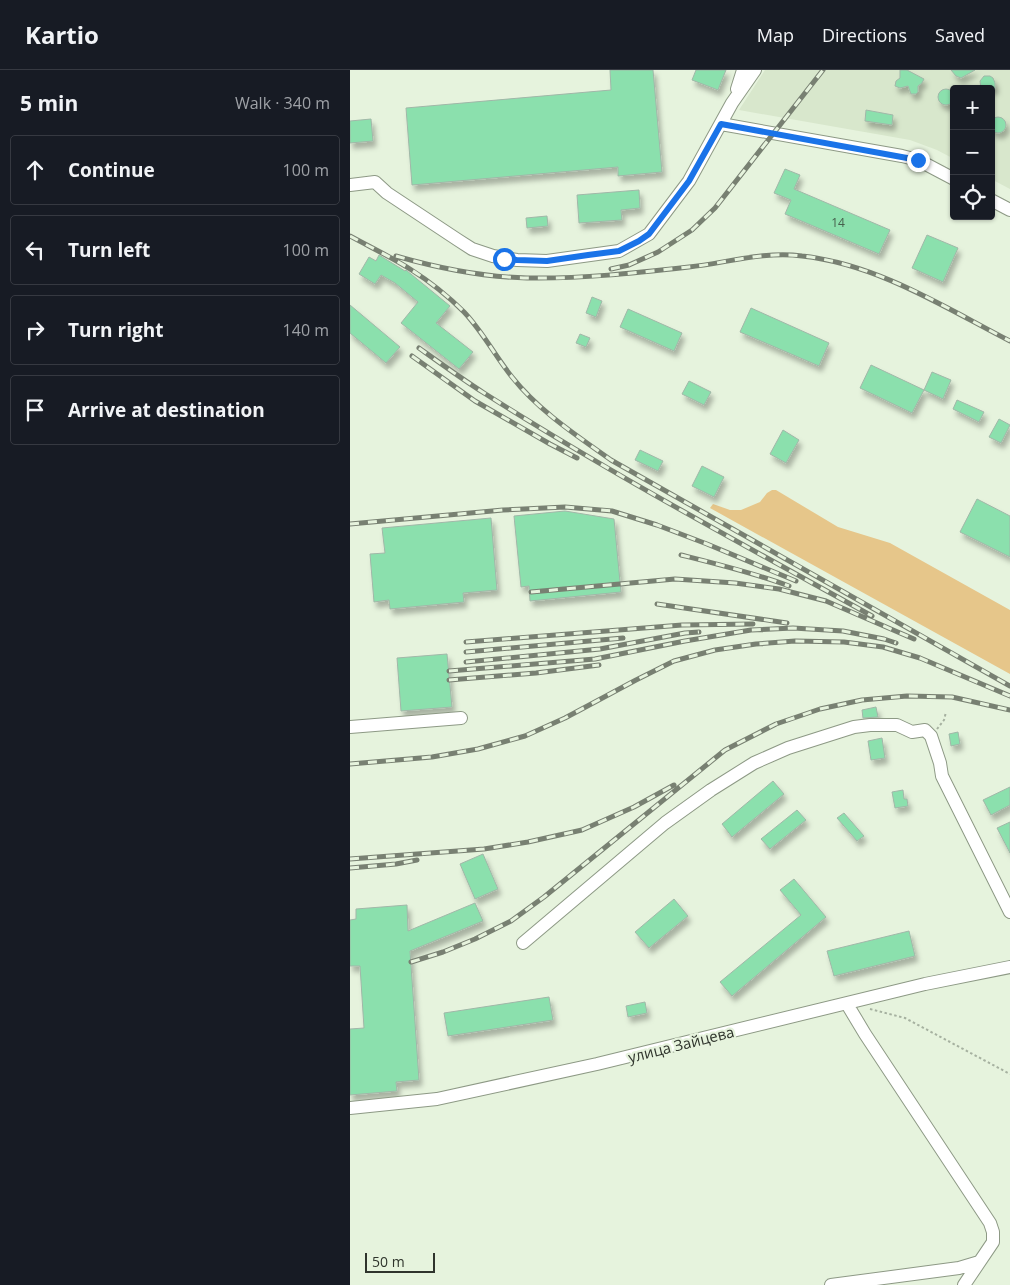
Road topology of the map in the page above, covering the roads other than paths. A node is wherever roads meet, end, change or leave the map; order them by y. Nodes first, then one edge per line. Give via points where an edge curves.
1 (743, 70) edge
2 (755, 70) edge
3 (732, 103) junction
4 (721, 124) junction
5 (950, 177) edge
6 (350, 185) edge
7 (995, 202) edge
8 (1010, 210) edge
9 (461, 718) dead end
10 (350, 727) edge
11 (1010, 912) edge
12 (523, 943) dead end
13 (1010, 967) edge
14 (847, 1004) junction
15 (350, 1108) edge
16 (979, 1262) junction
17 (831, 1285) edge
18 (964, 1285) edge

1 - 3 street
2 - 3 street
3 - 4 street
4 - 5 street via 902,156 918,160
4 - 6 street via 689,181 649,234 619,251 547,261 493,256 458,240 374,182
7 - 8 street
9 - 10 street
11 - 12 street via 942,776 931,736 925,730 912,732 897,725 870,725 788,748 711,790 665,823
13 - 14 street, улица Зайцева
14 - 15 street, улица Зайцева via 597,1064 437,1098
14 - 16 street via 990,1223 993,1242
16 - 17 street via 959,1268
16 - 18 street

